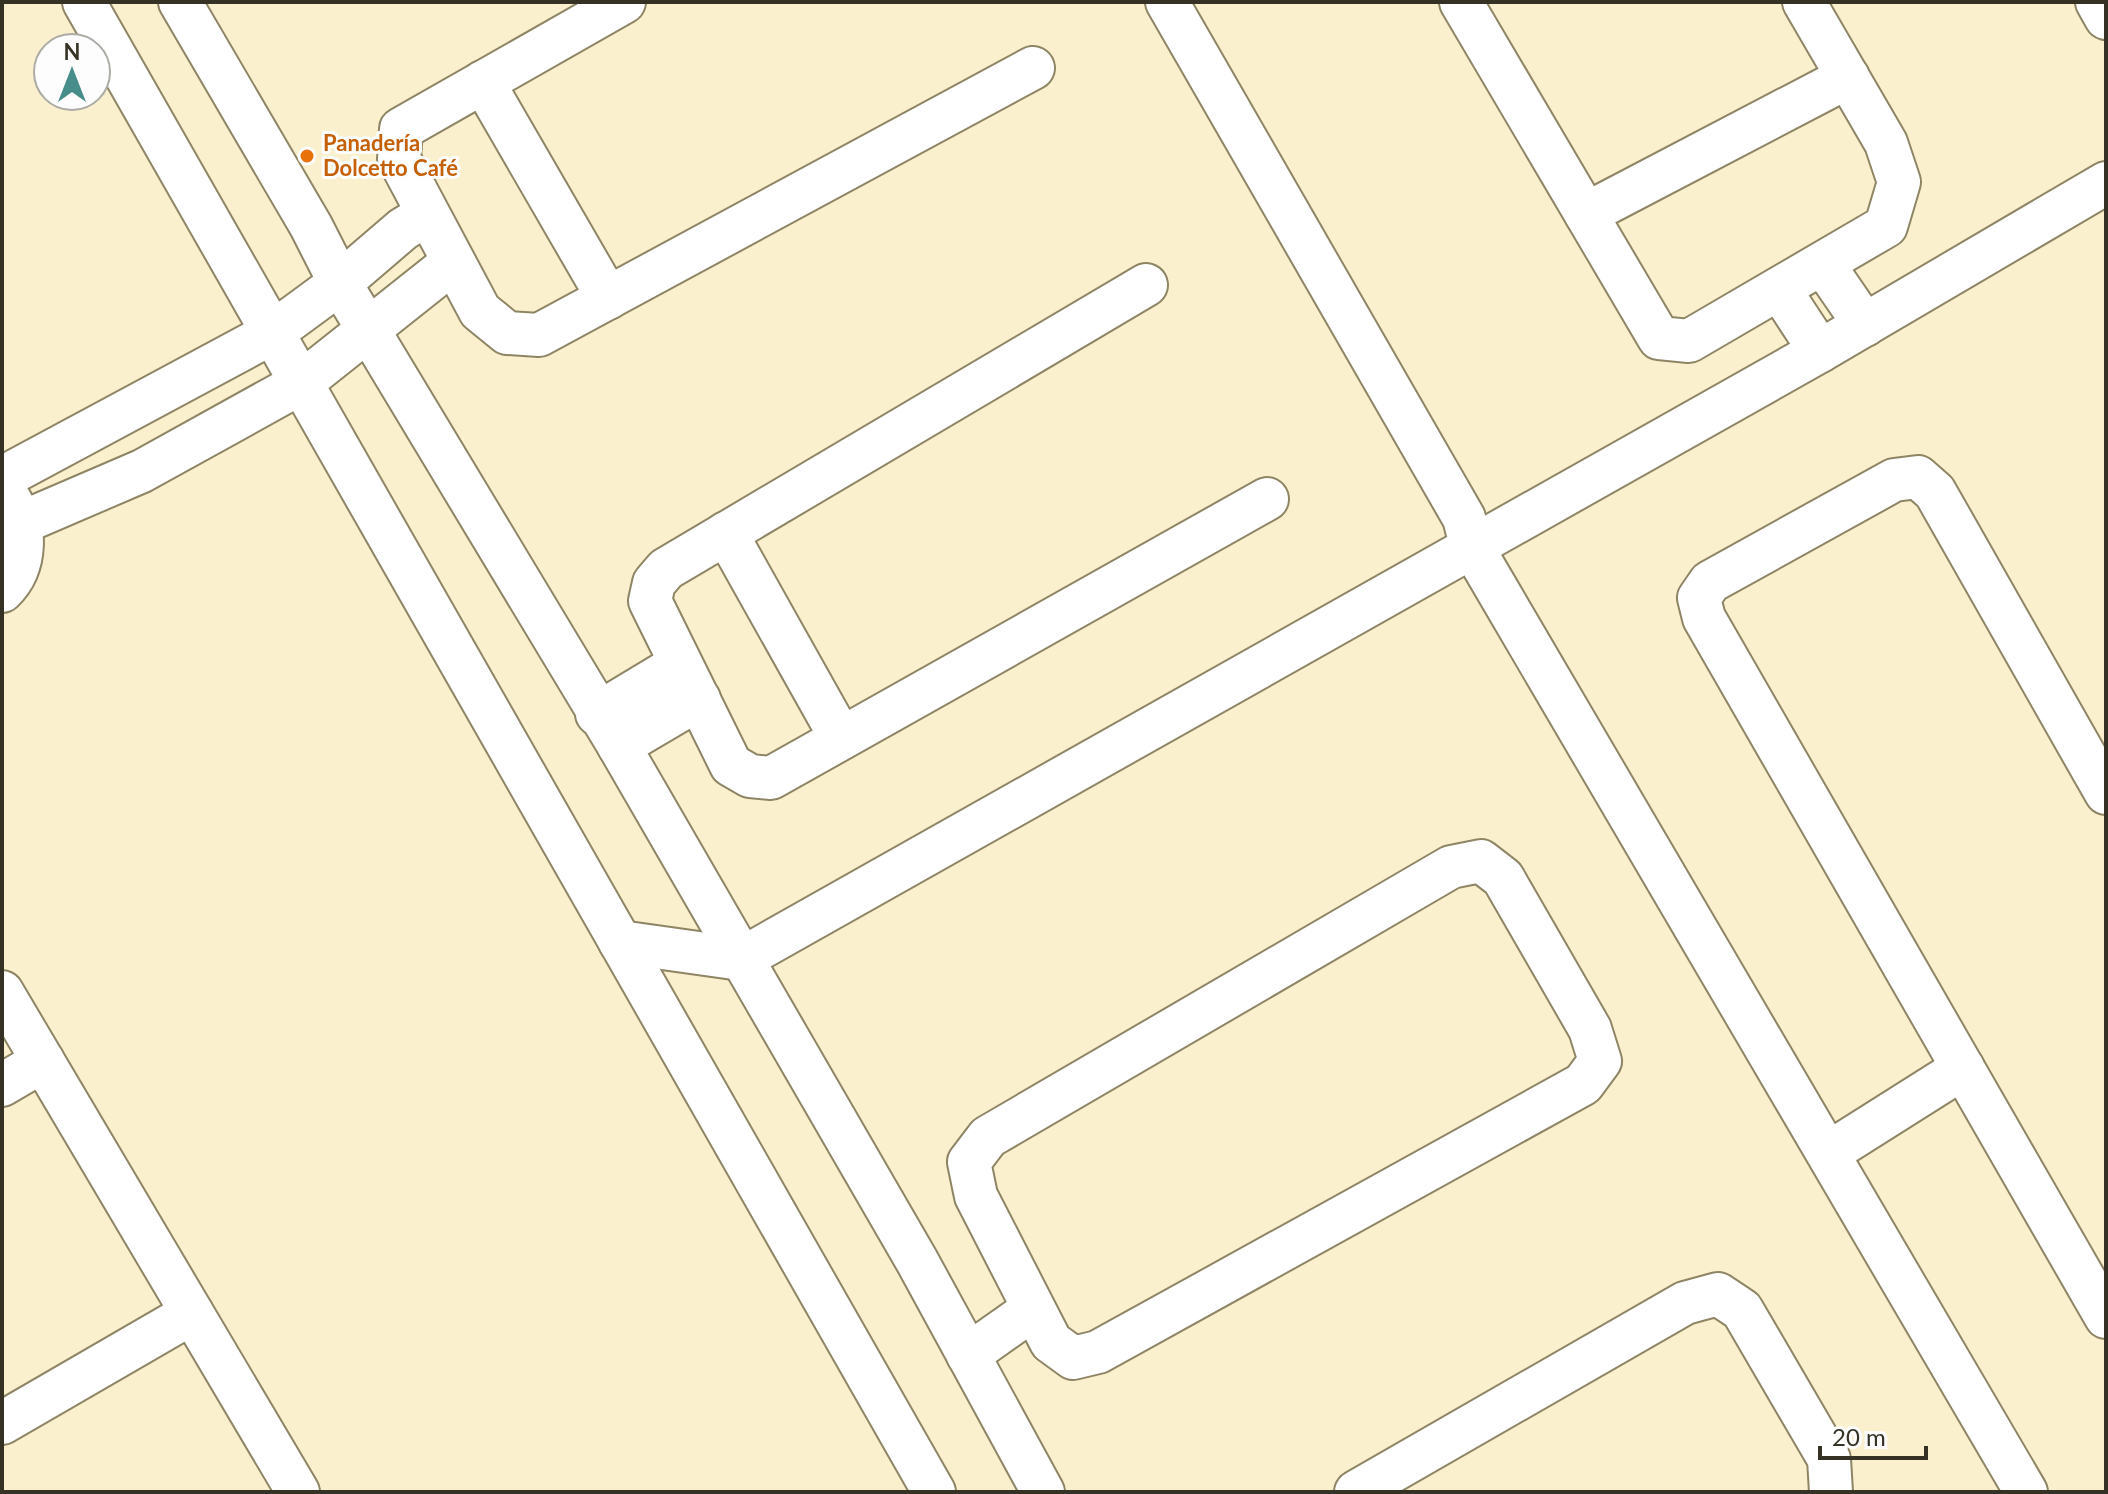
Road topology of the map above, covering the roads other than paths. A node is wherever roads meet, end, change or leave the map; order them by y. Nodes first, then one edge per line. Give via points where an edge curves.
1 (84, 2) edge
2 (180, 2) edge
3 (624, 2) edge
4 (1167, 2) edge
5 (1461, 2) edge
6 (1804, 2) edge
7 (2097, 2) edge
8 (2106, 18) edge
9 (1033, 68) dead end
10 (1848, 77) junction
11 (483, 82) junction
12 (2106, 183) edge
13 (1586, 214) junction
14 (426, 215) junction
15 (452, 263) junction
16 (1823, 264) junction
17 (340, 283) junction
18 (1146, 285) dead end
19 (1780, 290) junction
20 (608, 298) junction
21 (1865, 325) junction
22 (370, 328) junction
23 (272, 333) junction
24 (1820, 351) junction
25 (301, 383) junction
26 (2, 478) edge
27 (1267, 499) dead end
28 (11, 507) edge
29 (726, 533) junction
30 (1471, 545) junction
31 (2, 591) edge
32 (689, 682) junction
33 (608, 730) junction
34 (841, 738) junction
35 (2106, 793) edge
36 (620, 942) junction
37 (741, 959) junction
38 (2, 992) edge
39 (43, 1061) junction
40 (1963, 1068) junction
41 (2, 1085) edge
42 (1830, 1152) junction
43 (1033, 1309) junction
44 (192, 1313) junction
45 (2106, 1317) edge
46 (968, 1355) junction
47 (2, 1423) edge
48 (298, 1492) edge
49 (934, 1492) edge
50 (1043, 1492) edge
51 (1356, 1492) edge
52 (1831, 1492) edge
53 (2026, 1492) edge

1 - 23 street
2 - 17 street
3 - 11 street
4 - 30 street via 1464,518
5 - 13 street
6 - 10 street
7 - 8 street
9 - 20 street
10 - 13 street
10 - 16 street via 1886,143 1899,182 1886,226
11 - 14 street via 401,129 399,159
11 - 20 street
12 - 21 street
13 - 19 street via 1659,338 1689,341
14 - 15 street
14 - 17 street
15 - 20 street via 480,311 507,333 539,335
15 - 22 street
16 - 19 street
16 - 21 street
17 - 22 street
17 - 23 street
18 - 29 street
19 - 24 street
21 - 24 street
22 - 25 street
22 - 33 street
23 - 25 street
23 - 26 street
24 - 30 street
25 - 28 street via 142,471
25 - 36 street
27 - 34 street
28 - 31 street via 23,545 18,567
29 - 32 street via 666,569 654,583 650,601
29 - 34 street
30 - 37 street
30 - 42 street
32 - 33 street
32 - 34 street via 731,765 750,776 771,778
33 - 37 street
35 - 40 street via 1935,492 1918,477 1881,487 1710,582 1699,598 1704,618
36 - 37 street
36 - 49 street
37 - 46 street
38 - 39 street
39 - 41 street
39 - 44 street
40 - 42 street
40 - 45 street
42 - 53 street
43 - 43 street via 1051,1342 1073,1358 1098,1352 1583,1084 1600,1061 1590,1029 1503,878 1481,861 1451,867 988,1137 969,1162 976,1196
43 - 46 street
44 - 47 street
44 - 48 street
46 - 50 street
51 - 52 street via 1685,1303 1718,1294 1742,1310 1829,1459

